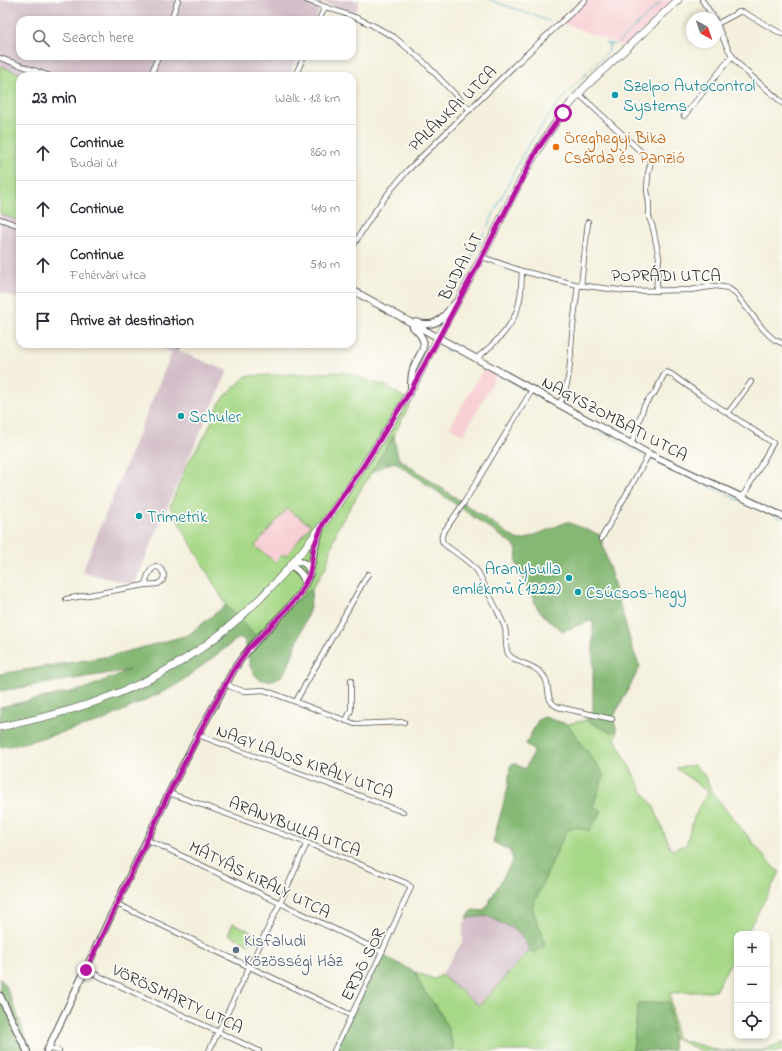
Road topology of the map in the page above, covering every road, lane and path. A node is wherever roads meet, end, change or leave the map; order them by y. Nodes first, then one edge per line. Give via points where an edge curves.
1 (178, 0) edge
2 (306, 0) edge
3 (585, 0) edge
4 (678, 0) edge
5 (702, 0) edge
6 (325, 7) junction
7 (710, 12) edge
8 (172, 16) edge
9 (321, 16) edge
10 (350, 16) edge
11 (356, 18) edge
12 (722, 20) edge
13 (782, 34) edge
14 (722, 35) edge
15 (732, 56) junction
16 (0, 58) edge
17 (157, 60) edge
18 (302, 60) edge
19 (39, 72) edge
20 (152, 72) edge
21 (297, 72) edge
22 (579, 94) junction
23 (782, 103) edge
24 (470, 110) junction
25 (684, 116) dead end
26 (0, 219) edge
27 (588, 222) dead end
28 (16, 225) edge
29 (356, 241) edge
30 (482, 257) junction
31 (522, 271) junction
32 (579, 285) junction
33 (656, 291) junction
34 (356, 292) edge
35 (461, 296) junction
36 (404, 319) junction
37 (438, 338) junction
38 (782, 343) edge
39 (476, 359) junction
40 (751, 382) dead end
41 (411, 390) junction
42 (532, 390) junction
43 (559, 405) junction
44 (728, 413) junction
45 (631, 444) junction
46 (649, 454) junction
47 (742, 498) junction
48 (782, 516) edge
49 (323, 524) junction
50 (601, 539) dead end
51 (293, 563) junction
52 (310, 571) junction
53 (368, 574) dead end
54 (305, 584) junction
55 (145, 585) junction
56 (66, 599) dead end
57 (351, 680) dead end
58 (227, 682) junction
59 (296, 701) junction
60 (612, 719) dead end
61 (346, 721) junction
62 (404, 722) dead end
63 (0, 727) edge
64 (198, 735) junction
65 (169, 793) junction
66 (403, 812) dead end
67 (147, 840) junction
68 (307, 844) junction
69 (411, 887) joint
70 (280, 903) junction
71 (116, 904) junction
72 (382, 952) junction
73 (249, 966) junction
74 (86, 970) junction
75 (0, 996) edge
76 (351, 1015) junction
77 (218, 1032) junction
78 (48, 1049) edge
79 (27, 1051) edge
80 (59, 1051) edge
81 (208, 1051) edge
82 (259, 1051) edge
83 (334, 1051) edge

1 - 8 street
2 - 6 street
3 - 24 street, PALÁNKAI UTCA
4 - 22 main road, BUDAI ÚT
5 - 7 street
6 - 9 street
6 - 10 street
11 - 24 street via 394,37 423,61
12 - 13 street via 743,12
14 - 15 street
15 - 23 street via 745,71
15 - 25 street
16 - 19 street
17 - 20 street
18 - 21 street
22 - 30 main road, BUDAI ÚT via 537,150
22 - 33 street via 651,161 647,190 649,217 659,257
24 - 29 street, PALÁNKAI UTCA via 397,182
26 - 28 street
27 - 32 street
30 - 31 street, POPRÁDI UTCA
30 - 35 main road, BUDAI ÚT
31 - 32 street, POPRÁDI UTCA
31 - 39 street via 521,296 511,323 498,340
32 - 33 street, POPRÁDI UTCA via 627,291
32 - 43 street via 569,374
33 - 38 street, POPRÁDI UTCA via 716,286 728,288 736,294 763,329
34 - 36 street
35 - 36 street via 434,324 424,325
35 - 37 main road, BUDAI ÚT
36 - 37 street, NAGYSZOMBATI UTCA
36 - 41 street via 420,332 424,343 413,370
37 - 39 street, NAGYSZOMBATI UTCA
37 - 41 main road, BUDAI ÚT
39 - 42 street, NAGYSZOMBATI UTCA
40 - 44 street
41 - 49 main road, BUDAI ÚT
42 - 43 street, NAGYSZOMBATI UTCA
42 - 60 street via 441,536 447,546 478,572 504,626 506,650 513,658 541,673 548,685 552,703 558,707
43 - 45 street, NAGYSZOMBATI UTCA
44 - 45 street via 665,372 644,406
44 - 47 street via 773,443
45 - 46 street, NAGYSZOMBATI UTCA
46 - 47 street, NAGYSZOMBATI UTCA
46 - 50 street
47 - 48 street, NAGYSZOMBATI UTCA
49 - 51 main road, BUDAI ÚT
49 - 52 street via 314,546
51 - 52 street via 302,562
51 - 54 street via 305,579
51 - 63 main road, BUDAI ÚT via 227,630 169,669 100,701
52 - 54 street
53 - 59 street
54 - 58 street via 290,606 248,649
55 - 55 street via 158,584 164,580 159,567 151,570
55 - 56 street
57 - 61 street via 351,710
58 - 59 street via 231,687 264,690
58 - 64 street
59 - 61 street
61 - 62 street via 355,724
64 - 65 street
64 - 66 street, NAGY LAJOS KIRÁLY UTCA
65 - 67 street
65 - 68 street, ARANYBULLA UTCA
67 - 70 street, MÁTYÁS KIRÁLY UTCA
67 - 71 street
68 - 69 street, ARANYBULLA UTCA
68 - 70 street
69 - 72 street, ERDŐ SOR
70 - 72 street, MÁTYÁS KIRÁLY UTCA
70 - 73 street
71 - 73 street
71 - 74 street
72 - 76 street, ERDŐ SOR
73 - 76 street
73 - 77 street
74 - 77 street, VÖRÖSMARTY UTCA
74 - 78 street
75 - 79 street
76 - 83 street, ERDŐ SOR
77 - 81 street
77 - 82 street, VÖRÖSMARTY UTCA
78 - 80 street

